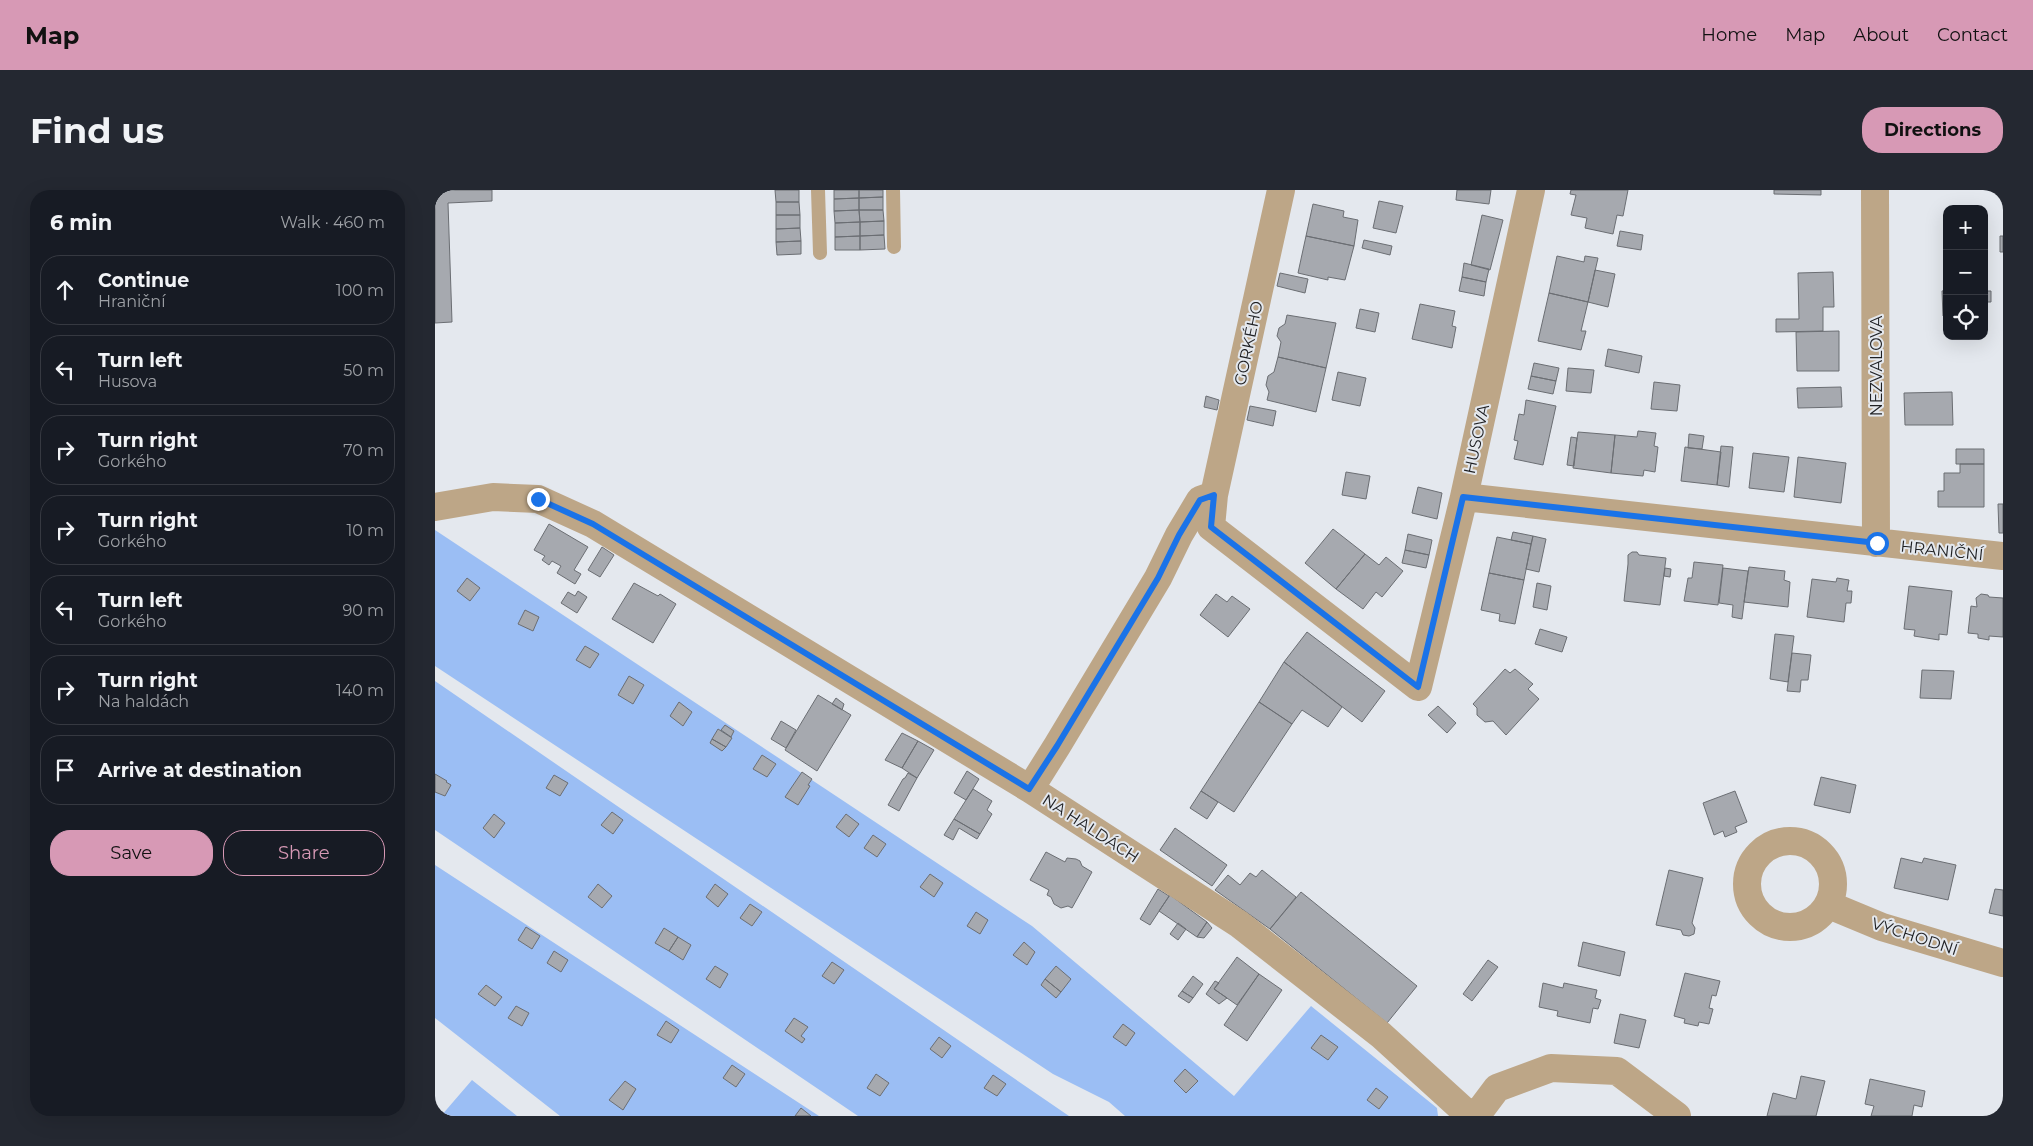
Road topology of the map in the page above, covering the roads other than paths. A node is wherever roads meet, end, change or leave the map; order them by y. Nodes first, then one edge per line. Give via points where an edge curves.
1 (818, 190) edge
2 (893, 190) edge
3 (1281, 190) edge
4 (1531, 190) edge
5 (1875, 190) edge
6 (895, 247) dead end
7 (820, 253) dead end
8 (1214, 495) junction
9 (1463, 497) junction
10 (435, 506) edge
11 (1877, 543) junction
12 (2003, 556) edge
13 (1418, 687) joint
14 (1029, 789) junction
15 (1829, 905) dead end
16 (2003, 963) edge
17 (1470, 1116) edge
18 (1476, 1116) edge
19 (1677, 1116) edge

1 - 7 lane
2 - 6 lane
3 - 8 street, GORKÉHO
4 - 9 street, HUSOVA
5 - 11 street, NEZVALOVA
8 - 13 street, GORKÉHO via 1211,527
8 - 14 street via 1200,500 1158,578
9 - 11 street, HRANIČNÍ
9 - 13 street, HUSOVA
10 - 14 street, NA HALDÁCH via 493,498 538,499 593,524
11 - 12 street, HRANIČNÍ
14 - 17 street, NA HALDÁCH via 1239,924 1381,1034
15 - 16 street, VÝCHODNÍ via 1882,927
18 - 19 street via 1497,1088 1551,1068 1617,1071

